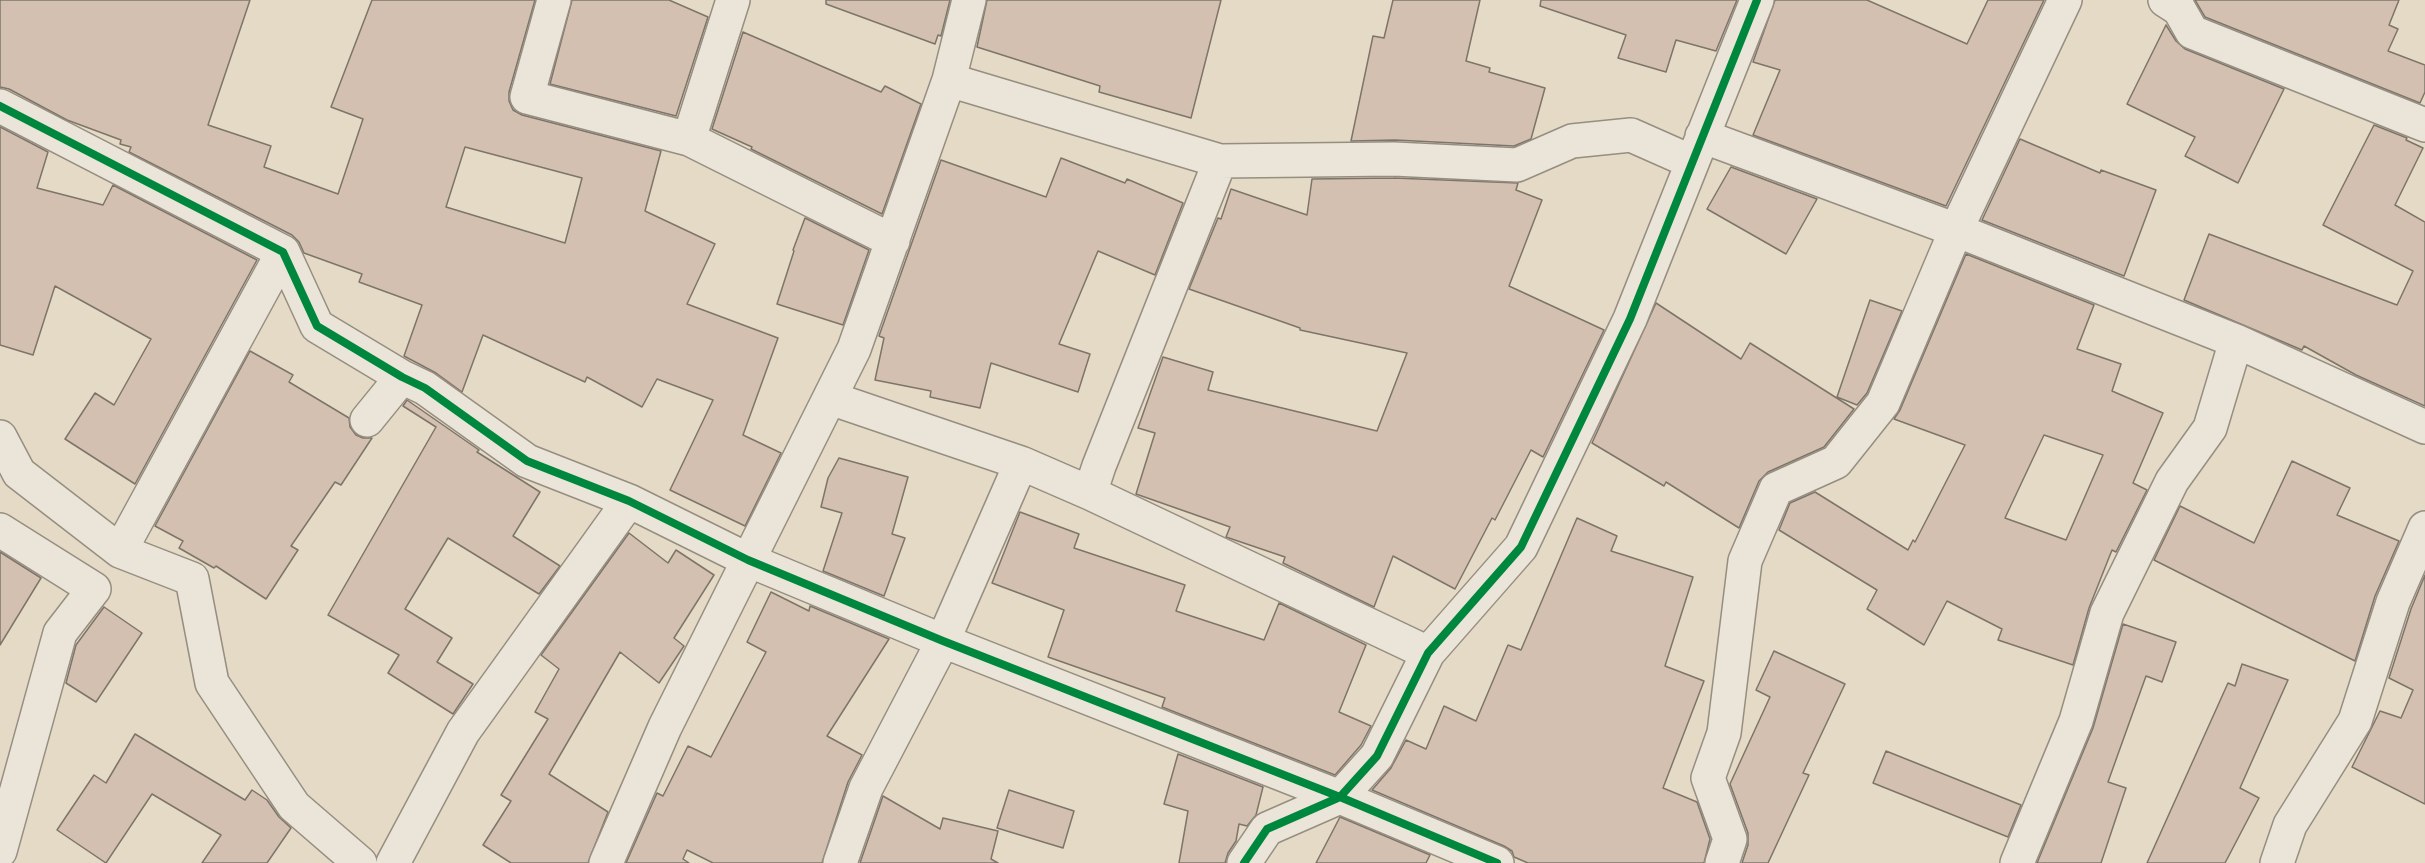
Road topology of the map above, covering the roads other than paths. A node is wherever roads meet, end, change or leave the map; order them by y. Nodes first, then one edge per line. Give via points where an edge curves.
1 (554, 0) edge
2 (733, 0) edge
3 (969, 0) edge
4 (1757, 0) edge
5 (2065, 0) edge
6 (2165, 0) edge
7 (948, 81) junction
8 (0, 106) edge
9 (2425, 125) edge
10 (689, 139) junction
11 (1697, 149) junction
12 (1220, 161) junction
13 (1956, 230) junction
14 (894, 240) junction
15 (283, 252) junction
16 (2236, 341) junction
17 (402, 377) junction
18 (830, 398) junction
19 (367, 420) dead end
20 (2425, 426) edge
21 (0, 437) edge
22 (1021, 464) junction
23 (1090, 493) junction
24 (629, 501) junction
25 (2425, 528) edge
26 (0, 530) edge
27 (120, 551) junction
28 (748, 561) junction
29 (943, 641) junction
30 (1428, 653) junction
31 (1340, 796) junction
32 (0, 852) edge
33 (22, 863) edge
34 (360, 863) edge
35 (393, 863) edge
36 (606, 863) edge
37 (840, 863) edge
38 (1244, 863) edge
39 (1497, 863) edge
40 (1722, 863) edge
41 (2018, 863) edge
42 (2277, 863) edge

1 - 10 street via 527,97
2 - 10 street
3 - 7 street
4 - 11 street
5 - 13 street
6 - 9 street via 2179,9 2192,32
7 - 12 street
7 - 14 street
8 - 15 street
10 - 14 street
11 - 12 street via 1631,135 1572,141 1517,165 1394,159
11 - 13 street
11 - 30 street via 1630,319 1521,547
12 - 23 street
13 - 16 street
13 - 40 street via 1883,403 1836,462 1776,489 1745,561 1724,733 1708,778 1730,839
14 - 18 street via 854,349
15 - 17 street via 317,326
15 - 27 street
16 - 20 street
16 - 41 street via 2210,428 2172,481 2107,613 2076,721
17 - 19 street
17 - 24 street via 425,388 527,461
18 - 22 street
18 - 28 street
21 - 27 street via 19,473
22 - 23 street
22 - 29 street
23 - 30 street
24 - 28 street
24 - 35 street via 463,732
25 - 42 street via 2393,602 2355,721 2290,825
26 - 32 street via 94,589 60,633
27 - 34 street via 192,579 213,683 294,806
28 - 29 street
28 - 36 street via 666,727
29 - 31 street
29 - 37 street via 866,788
30 - 31 street via 1377,756
31 - 38 street via 1267,829
31 - 39 street
32 - 33 street

